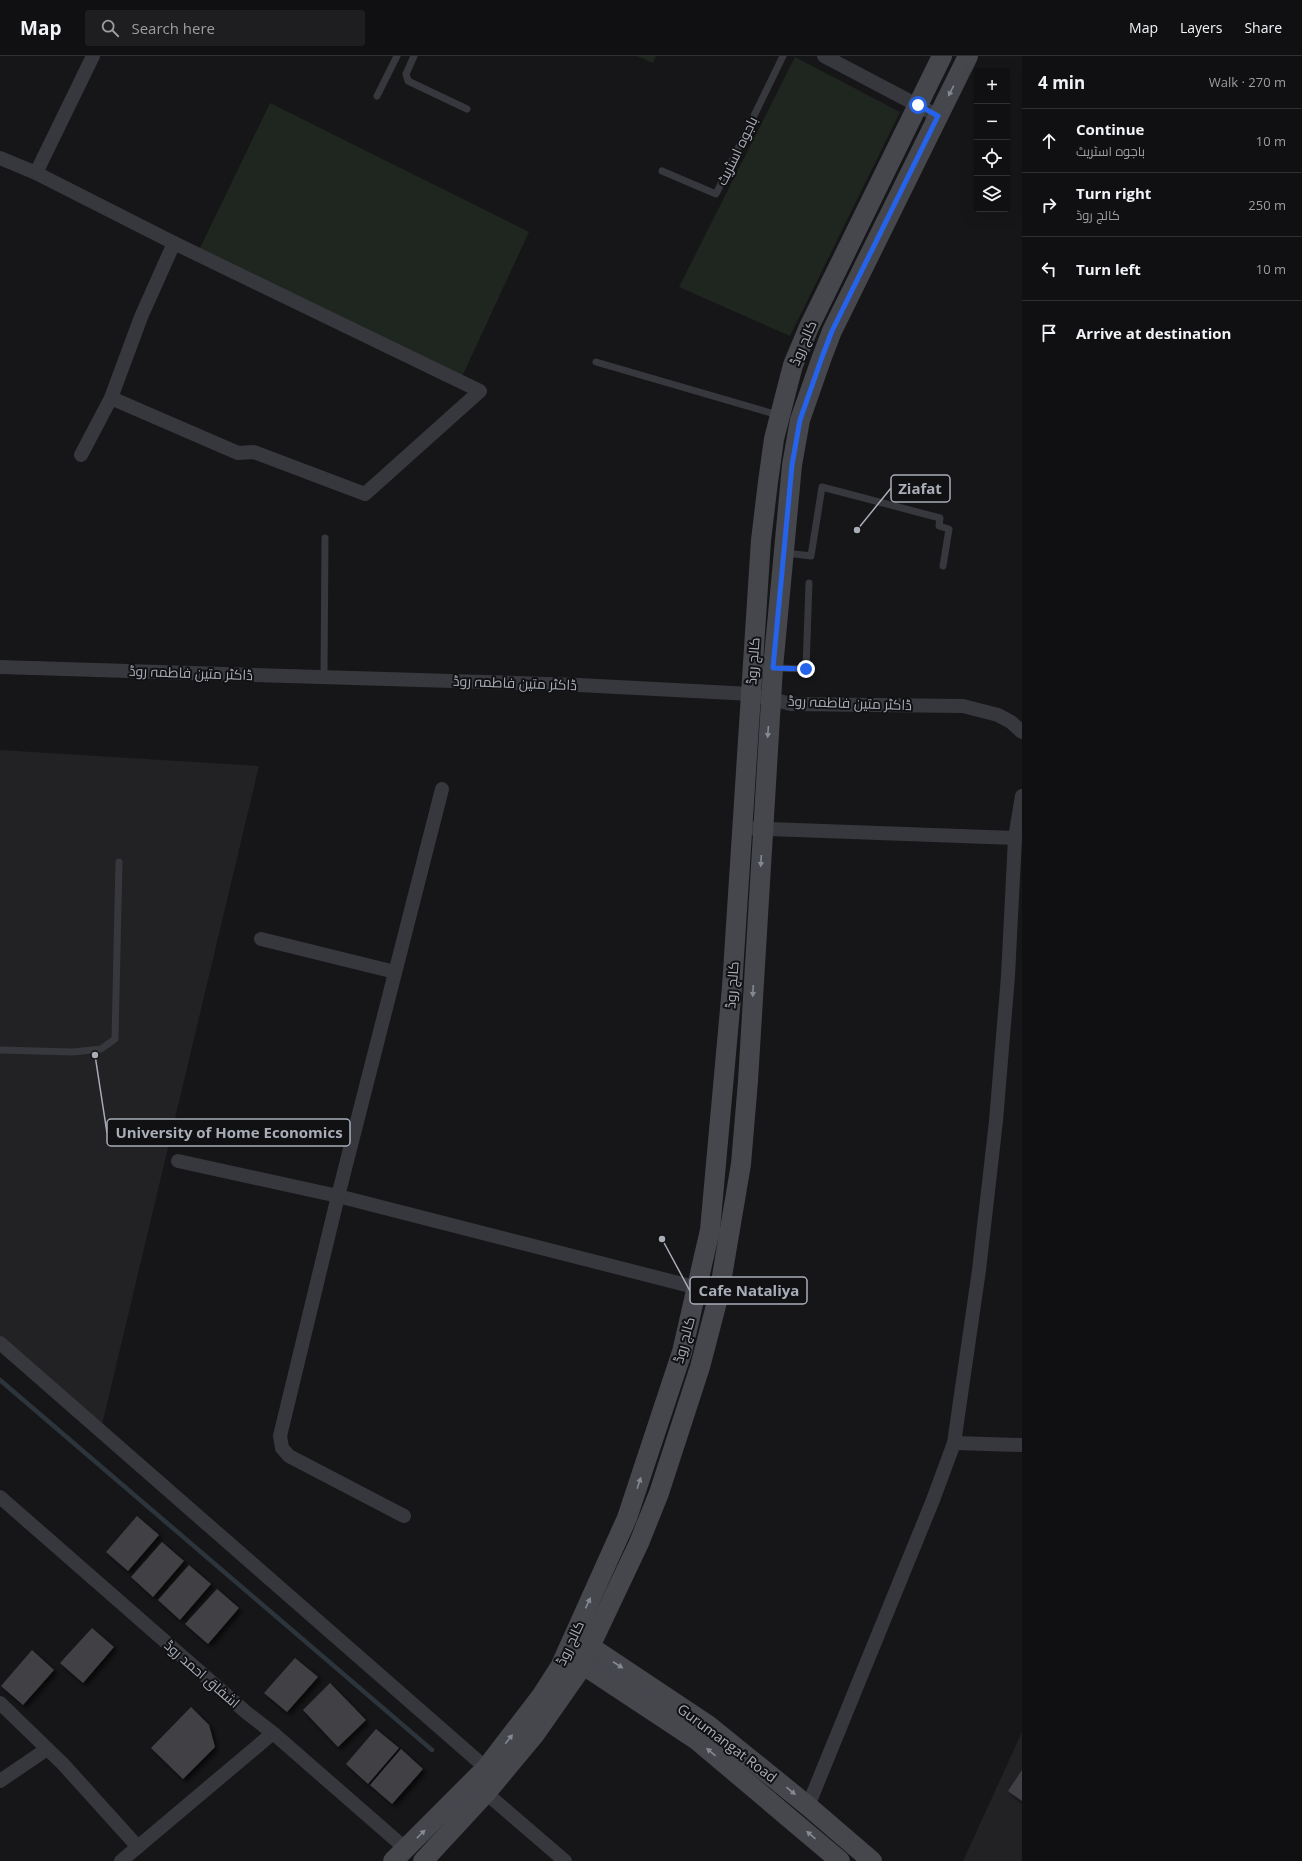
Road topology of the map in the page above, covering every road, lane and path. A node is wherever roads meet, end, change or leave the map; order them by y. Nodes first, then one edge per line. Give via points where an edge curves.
1 (93, 56) edge
2 (397, 56) edge
3 (414, 56) edge
4 (783, 56) edge
5 (824, 56) edge
6 (942, 56) edge
7 (968, 56) edge
8 (377, 96) dead end
9 (918, 105) junction
10 (467, 109) dead end
11 (938, 116) junction
12 (0, 158) edge
13 (662, 171) dead end
14 (36, 173) junction
15 (174, 243) junction
16 (596, 362) dead end
17 (111, 398) junction
18 (780, 415) junction
19 (81, 455) dead end
20 (325, 538) dead end
21 (783, 552) junction
22 (944, 566) dead end
23 (809, 583) dead end
24 (0, 667) edge
25 (773, 668) junction
26 (324, 677) junction
27 (751, 694) junction
28 (771, 698) junction
29 (1022, 732) edge
30 (442, 789) dead end
31 (1022, 796) edge
32 (1021, 812) edge
33 (742, 828) junction
34 (762, 828) junction
35 (1015, 838) junction
36 (119, 862) dead end
37 (261, 938) dead end
38 (395, 972) junction
39 (0, 1050) edge
40 (178, 1161) dead end
41 (338, 1196) junction
42 (698, 1288) junction
43 (0, 1343) edge
44 (954, 1443) junction
45 (1022, 1445) edge
46 (0, 1497) edge
47 (404, 1516) dead end
48 (590, 1647) junction
49 (574, 1651) junction
50 (0, 1703) edge
51 (273, 1733) junction
52 (47, 1749) junction
53 (486, 1768) junction
54 (0, 1781) edge
55 (486, 1794) junction
56 (808, 1806) junction
57 (138, 1847) junction
58 (400, 1855) edge
59 (121, 1861) edge
60 (423, 1861) edge
61 (565, 1861) edge
62 (840, 1861) edge
63 (872, 1861) edge

1 - 14 street
2 - 8 lane
3 - 10 lane via 406,74 408,81
4 - 13 lane, باجوہ اسٹریٹ via 716,194
5 - 9 street
6 - 9 main road, کالج روڈ
7 -> 11 main road, کالج روڈ
9 - 11 street
9 - 18 main road, کالج روڈ via 809,326 793,365
11 - 21 main road, کالج روڈ via 822,357 800,420 792,465
12 - 14 street
14 - 15 street
15 - 17 street via 141,317
15 - 17 street via 480,391 365,494 254,452 238,453
16 - 18 lane
17 - 19 street
18 - 27 main road, کالج روڈ via 771,459 761,540
20 - 26 lane
21 - 22 lane via 811,556 822,487 940,518 939,526 949,529
21 - 25 main road, کالج روڈ
23 - 25 lane via 806,669
24 - 26 street, ڈاکٹر متین فاطمہ روڈ
25 - 28 main road, کالج روڈ
26 - 27 street, ڈاکٹر متین فاطمہ روڈ via 579,685
27 - 28 street, ڈاکٹر متین فاطمہ روڈ
27 - 33 main road, کالج روڈ
28 - 29 street, ڈاکٹر متین فاطمہ روڈ via 791,704 963,706 998,715
28 -> 34 main road, کالج روڈ
30 - 38 street
31 - 32 street
32 - 35 street
33 - 34 street
33 - 42 main road, کالج روڈ via 732,987 710,1230
34 - 35 street
34 -> 48 main road, کالج روڈ via 741,1164 719,1294 700,1367 659,1493 639,1543
35 - 44 street via 1008,976 996,1120 979,1270
36 - 39 lane via 116,1039 101,1049 73,1052
37 - 38 street
38 - 41 street
40 - 41 street
41 - 42 street
41 - 47 street via 280,1436 282,1448 289,1456
49 -> 42 main road, کالج روڈ via 627,1518 682,1352
43 - 53 street
44 - 45 street
44 - 56 street
46 - 51 street, اشفاق احمد روڈ
48 - 49 main road, کالج روڈ
48 -> 56 main road, Gurumangat Road via 708,1725
53 -> 49 main road, کالج روڈ
49 - 55 main road, کالج روڈ via 571,1684 535,1734
62 -> 49 main road, Gurumangat Road via 698,1741
50 - 52 street
51 - 57 street
51 - 58 street, اشفاق احمد روڈ
52 - 54 street
52 - 57 street
58 -> 53 main road, کالج روڈ
55 - 60 main road, کالج روڈ
55 - 61 street
56 - 63 main road, Gurumangat Road
57 - 59 street

